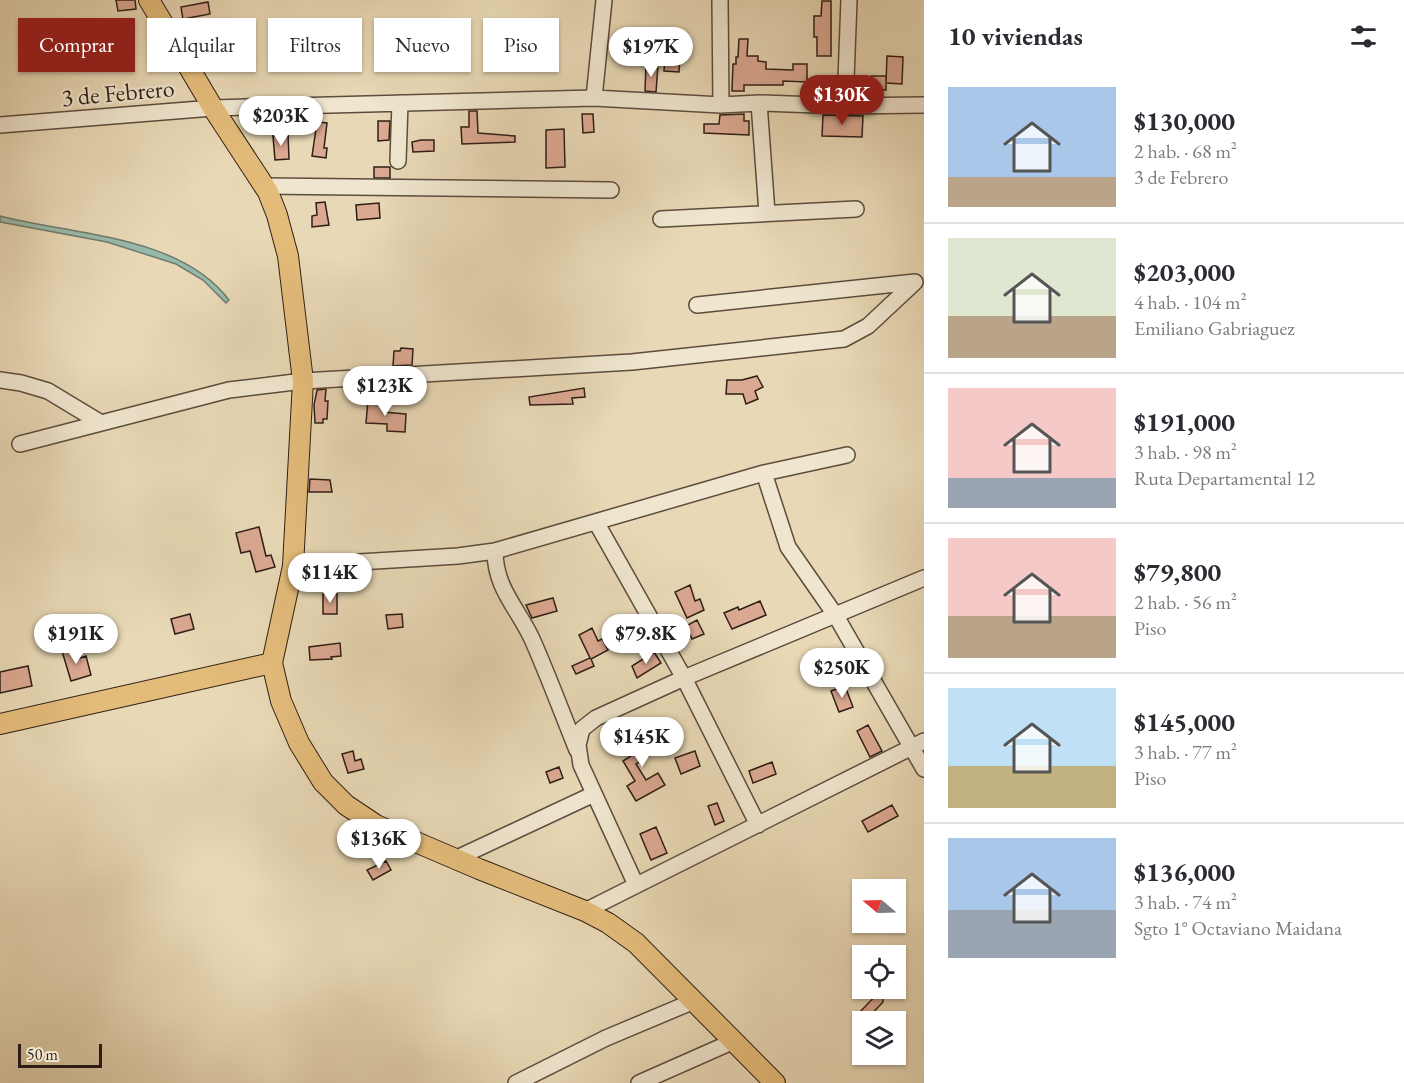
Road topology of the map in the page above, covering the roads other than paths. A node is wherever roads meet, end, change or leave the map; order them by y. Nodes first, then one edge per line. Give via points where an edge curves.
1 (149, 0) edge
2 (604, 0) edge
3 (720, 0) edge
4 (849, 0) edge
5 (594, 98) junction
6 (400, 103) junction
7 (759, 103) junction
8 (721, 105) junction
9 (924, 105) edge
10 (845, 106) junction
11 (213, 108) junction
12 (0, 125) edge
13 (398, 161) dead end
14 (264, 186) junction
15 (611, 190) dead end
16 (856, 209) dead end
17 (767, 213) junction
18 (661, 219) dead end
19 (919, 282) edge
20 (697, 305) dead end
21 (0, 380) edge
22 (303, 381) junction
23 (101, 423) junction
24 (20, 444) dead end
25 (847, 455) dead end
26 (764, 473) junction
27 (596, 522) junction
28 (495, 551) junction
29 (293, 566) junction
30 (924, 578) edge
31 (836, 616) junction
32 (272, 663) junction
33 (684, 678) junction
34 (0, 724) edge
35 (917, 744) edge
36 (580, 756) junction
37 (924, 769) edge
38 (594, 794) junction
39 (758, 825) junction
40 (455, 859) junction
41 (636, 885) junction
42 (585, 911) junction
43 (694, 1001) junction
44 (734, 1041) junction
45 (516, 1083) edge
46 (639, 1083) edge
47 (775, 1083) edge

1 - 11 main road
2 - 5 street
3 - 8 street
4 - 10 street
5 - 6 street, 3 de Febrero
5 - 8 street, 3 de Febrero
6 - 11 street, 3 de Febrero
6 - 13 street
7 - 8 street, 3 de Febrero
7 - 10 street, 3 de Febrero
7 - 17 street
9 - 10 street, 3 de Febrero
11 - 12 street, 3 de Febrero
11 - 14 main road
14 - 15 street
14 - 22 main road via 288,256
16 - 17 street
17 - 18 street
19 - 20 street
19 - 22 street via 868,326 844,339 632,362
21 - 23 street via 48,391
22 - 23 street via 229,390
22 - 29 main road
23 - 24 street
25 - 26 street
26 - 27 street
26 - 31 street via 789,547
27 - 28 street
27 - 33 street
28 - 29 street
28 - 36 street via 499,581 531,636
29 - 32 main road
30 - 31 street
31 - 33 street
31 - 35 street
32 - 34 main road
32 - 40 main road via 281,701 299,743 323,782 346,805 376,825
33 - 36 street via 596,718 582,729
33 - 39 street
35 - 37 street
35 - 39 street
36 - 38 street
38 - 40 street
38 - 41 street
39 - 41 street
40 - 42 main road
41 - 42 street
42 - 43 main road via 636,943
43 - 44 main road
43 - 45 street via 606,1038
44 - 46 street
44 - 47 main road

